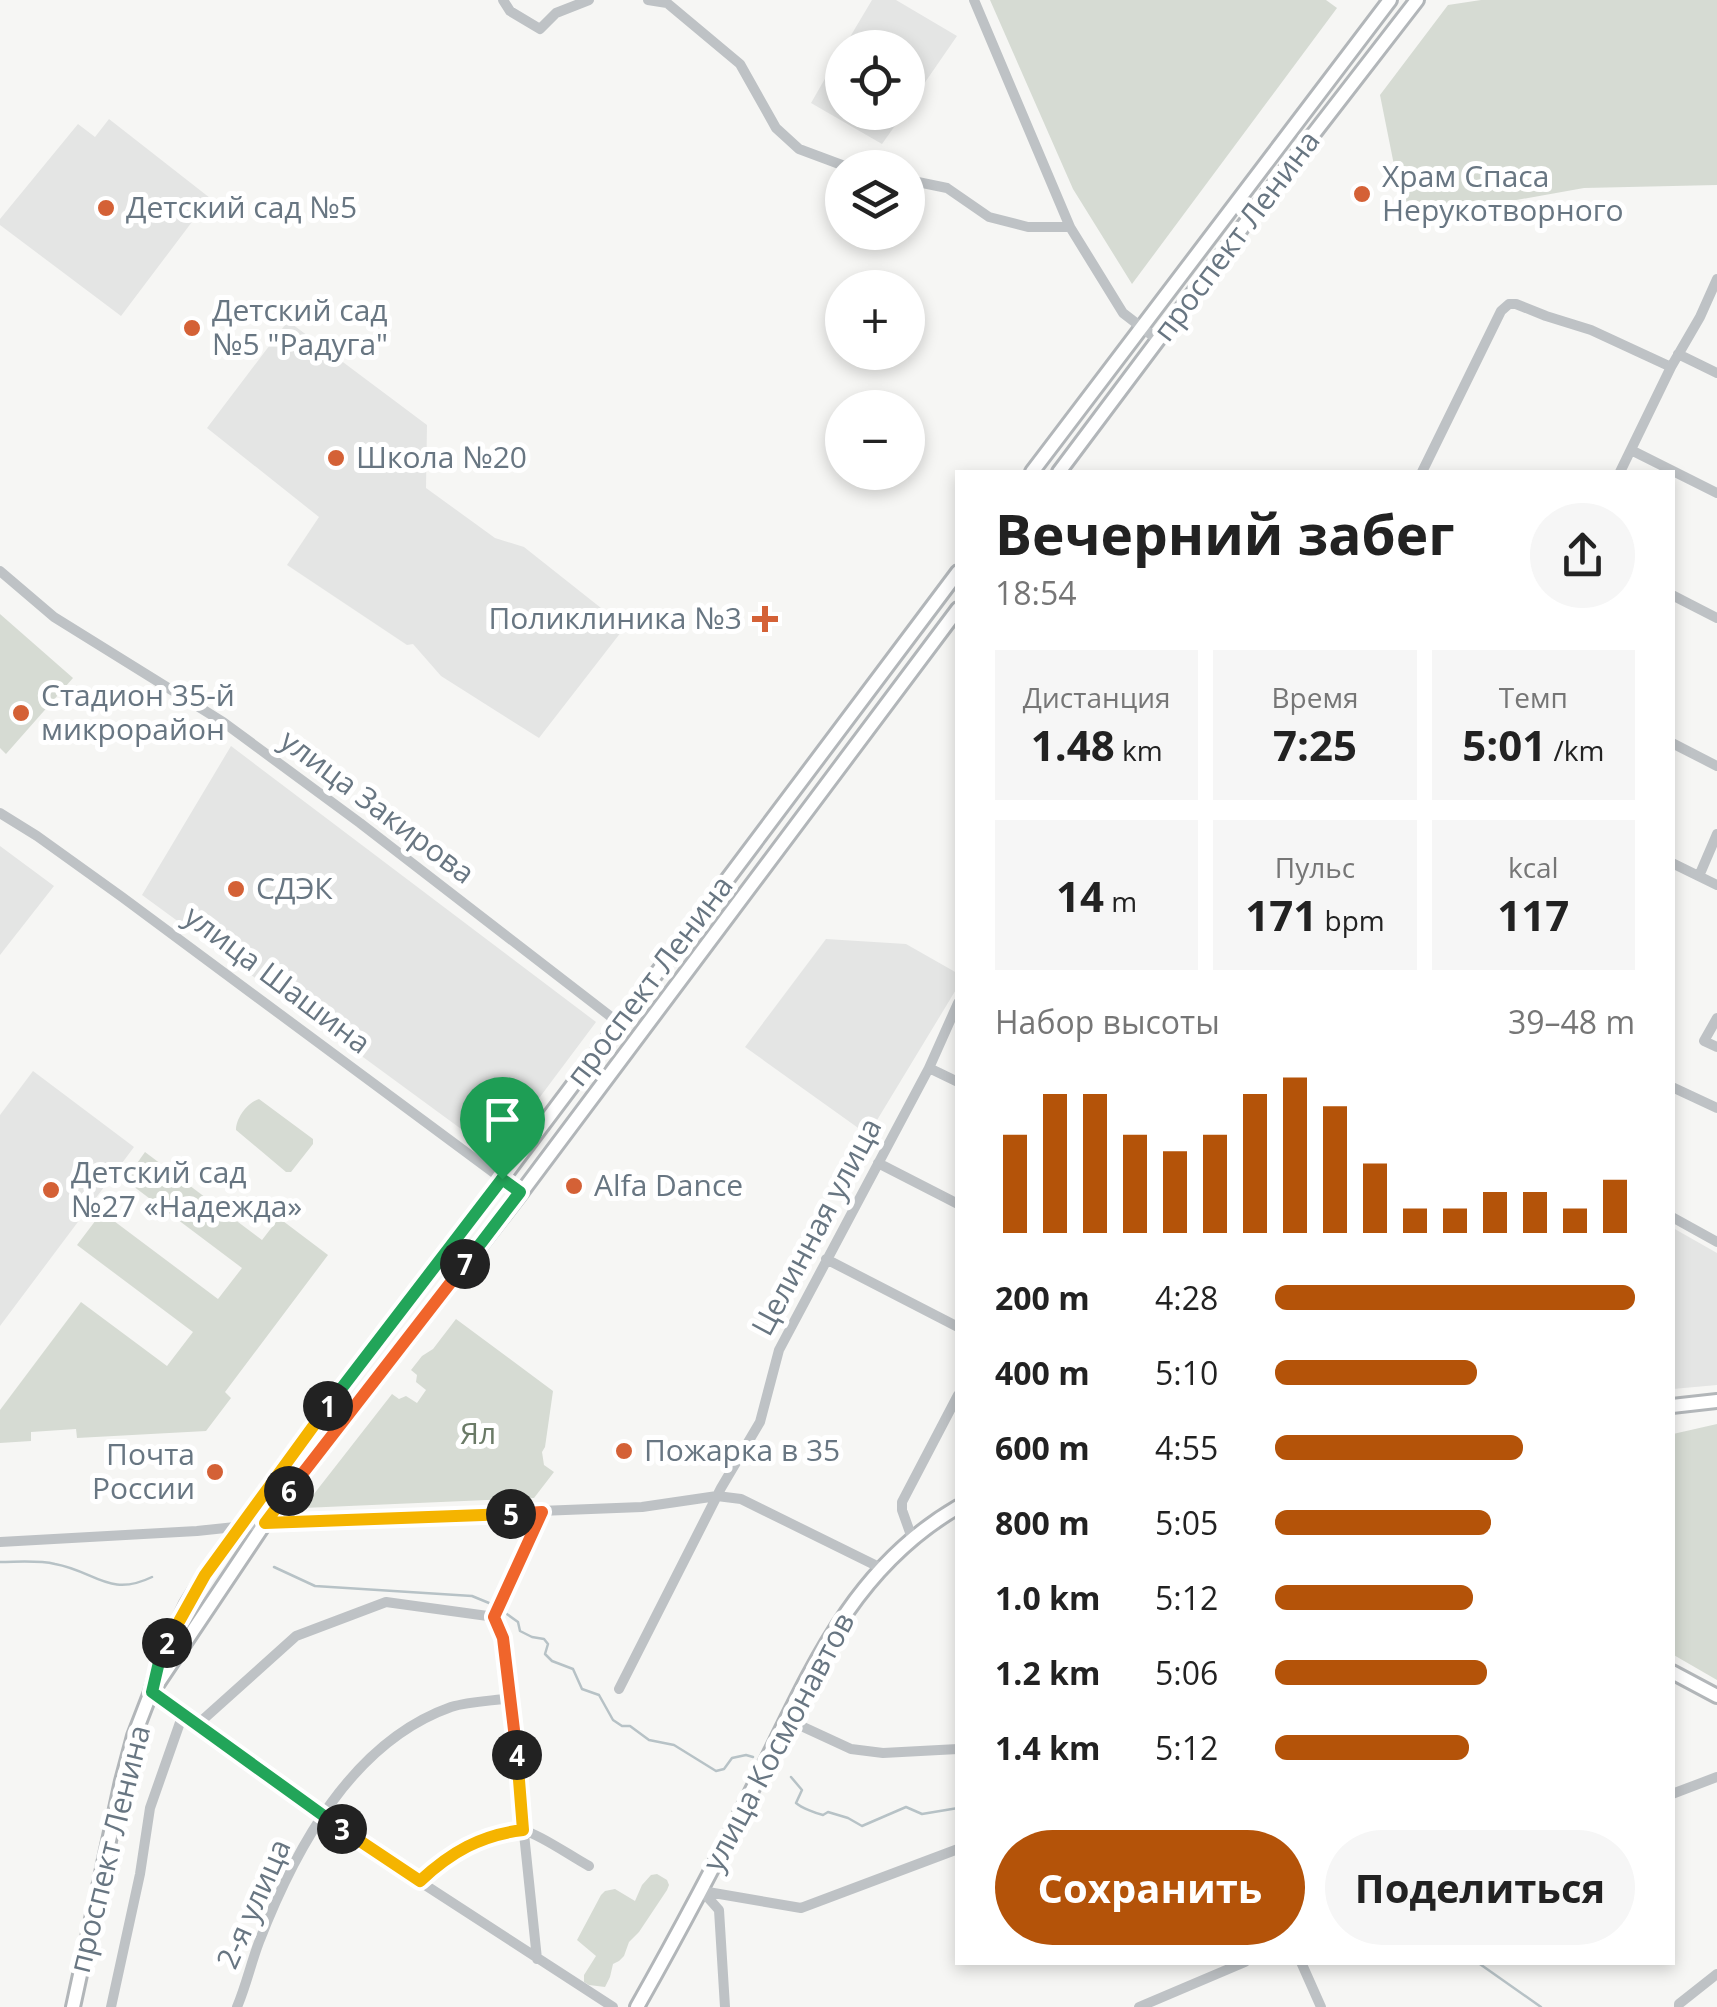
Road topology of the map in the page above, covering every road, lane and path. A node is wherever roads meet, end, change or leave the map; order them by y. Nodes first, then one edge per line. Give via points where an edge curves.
1 (504, 0) edge
2 (589, 0) edge
3 (648, 0) edge
4 (974, 0) edge
5 (1390, 0) edge
6 (1417, 0) edge
7 (825, 158) edge
8 (925, 183) edge
9 (1070, 228) junction
10 (1717, 279) edge
11 (1140, 328) junction
12 (1158, 340) junction
13 (1678, 354) junction
14 (1671, 366) junction
15 (1717, 373) edge
16 (1631, 450) junction
17 (1034, 470) edge
18 (1060, 470) edge
19 (1425, 470) edge
20 (1621, 470) edge
21 (1671, 470) edge
22 (1675, 472) edge
23 (1717, 493) edge
24 (0, 570) edge
25 (955, 576) edge
26 (1675, 597) edge
27 (955, 612) edge
28 (1717, 618) edge
29 (1675, 744) edge
30 (1717, 766) edge
31 (0, 814) edge
32 (1717, 834) edge
33 (752, 846) junction
34 (770, 860) junction
35 (1675, 864) edge
36 (1699, 876) junction
37 (1717, 885) edge
38 (955, 1010) edge
39 (1717, 1018) edge
40 (620, 1023) junction
41 (1717, 1047) edge
42 (929, 1068) junction
43 (955, 1081) edge
44 (1675, 1088) edge
45 (1717, 1108) edge
46 (878, 1164) junction
47 (502, 1179) junction
48 (520, 1192) junction
49 (955, 1202) edge
50 (1675, 1219) edge
51 (1717, 1242) edge
52 (826, 1259) junction
53 (955, 1325) edge
54 (955, 1401) edge
55 (1717, 1401) edge
56 (1675, 1406) edge
57 (717, 1496) junction
58 (955, 1509) edge
59 (542, 1512) junction
60 (265, 1523) junction
61 (239, 1526) junction
62 (912, 1538) junction
63 (0, 1542) edge
64 (880, 1568) junction
65 (494, 1617) junction
66 (1675, 1674) edge
67 (619, 1688) dead end
68 (152, 1692) junction
69 (1717, 1696) edge
70 (512, 1698) junction
71 (183, 1714) junction
72 (786, 1719) junction
73 (198, 1724) junction
74 (955, 1749) edge
75 (1717, 1777) edge
76 (1675, 1793) edge
77 (323, 1816) junction
78 (523, 1830) junction
79 (955, 1850) edge
80 (588, 1866) dead end
81 (420, 1881) junction
82 (702, 1891) junction
83 (538, 1959) junction
84 (1238, 1965) edge
85 (1302, 1965) edge
86 (1717, 1974) edge
87 (73, 2007) edge
88 (110, 2007) edge
89 (237, 2007) edge
90 (613, 2007) edge
91 (637, 2007) edge
92 (725, 2007) edge
93 (1138, 2007) edge
94 (1321, 2007) edge
95 (1679, 2007) edge

1 - 2 street via 540,29 556,13
3 - 7 street via 667,3 740,64 776,128
4 - 9 street
5 - 11 main road, проспект Ленина
6 - 12 main road, проспект Ленина
8 - 9 street via 947,188 990,217 1028,228
9 - 11 street via 1122,313
10 - 13 street
11 - 12 street
11 - 17 main road, проспект Ленина
12 - 18 main road, проспект Ленина
13 - 14 street
13 - 15 street
14 - 16 street
14 - 19 street via 1591,330 1509,304
16 - 20 street
16 - 21 street
22 - 23 street
24 - 40 street, улица Закирова via 54,617 222,722
25 - 33 main road, проспект Ленина
26 - 28 street
27 - 34 main road, проспект Ленина
29 - 30 street
31 - 47 street, улица Шашина
32 - 36 street
33 - 34 main road
33 - 40 main road, проспект Ленина
34 - 48 main road, проспект Ленина
35 - 36 street
36 - 37 street
38 - 42 street, Целинная улица
39 - 41 street via 1704,1041
40 - 47 main road, проспект Ленина
42 - 43 street
42 - 46 street, Целинная улица
44 - 45 street
46 - 49 street
46 - 52 street, Целинная улица
47 - 48 street, улица Шашина
47 - 61 main road, проспект Ленина
48 - 60 main road, проспект Ленина
50 - 51 street
52 - 53 street
52 - 57 street, Целинная улица via 779,1350 760,1422
54 - 62 street via 902,1502
55 - 56 main road
57 - 59 street
57 - 64 street via 741,1500
57 - 67 street, Целинная улица
58 - 62 main road, улица Космонавтов
59 - 60 street
59 - 65 street
60 - 61 street
60 - 68 main road, проспект Ленина
61 - 63 street
61 - 68 main road, проспект Ленина via 181,1616
62 - 64 main road, улица Космонавтов
64 - 72 main road, улица Космонавтов via 839,1620
65 - 70 street
65 - 73 street via 386,1602 296,1636
66 - 69 main road
68 - 71 street
68 - 87 main road, проспект Ленина via 125,1770
70 - 77 street, 2-я улица via 456,1705 425,1717 368,1759
70 - 78 street
71 - 73 street
71 - 88 street via 150,1808
72 - 74 street via 851,1750
72 - 82 main road, улица Космонавтов
73 - 77 street
75 - 76 street
77 - 81 street
77 - 89 street, 2-я улица via 274,1907
78 - 80 street
78 - 81 street via 469,1843
78 - 83 street
79 - 82 street via 801,1908
81 - 83 street
82 - 91 main road, улица Космонавтов
82 - 92 street via 719,1910
83 - 90 street
84 - 93 street
85 - 94 street
86 - 95 street

